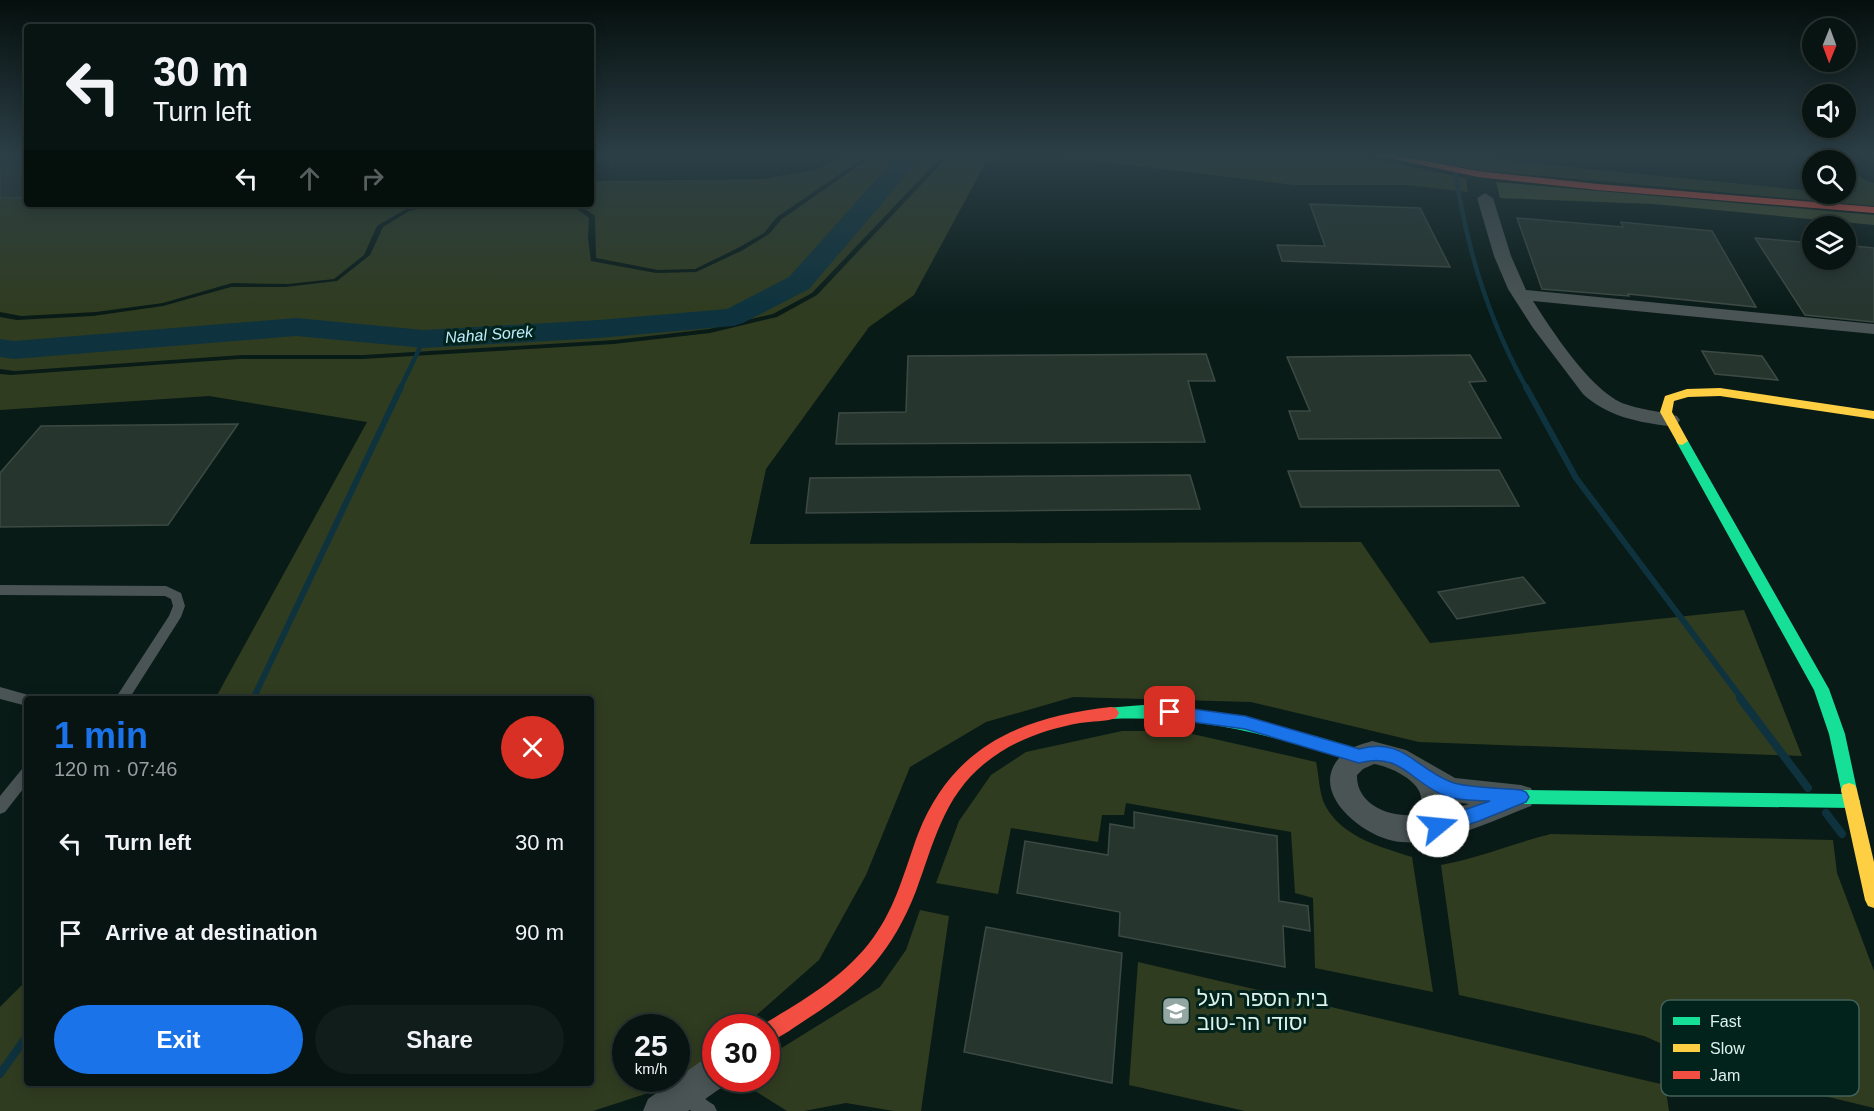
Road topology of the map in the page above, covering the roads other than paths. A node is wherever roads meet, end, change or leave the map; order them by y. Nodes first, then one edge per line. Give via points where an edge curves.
1 (1488, 206) edge
2 (1824, 206) edge
3 (1874, 210) edge
4 (1521, 295) junction
5 (1874, 329) edge
6 (1874, 414) edge
7 (1670, 420) junction
8 (0, 590) edge
9 (0, 693) edge
10 (124, 696) edge
11 (24, 699) edge
12 (1359, 756) junction
13 (1423, 776) junction
14 (24, 777) edge
15 (1521, 797) junction
16 (1852, 801) junction
17 (0, 807) edge
18 (1403, 830) junction
19 (1874, 900) edge
20 (780, 1024) edge
21 (702, 1086) edge
22 (685, 1105) edge

1 - 4 street
2 - 3 street
4 - 5 street
4 - 7 street via 1597,397 1629,412
6 - 7 street via 1699,392 1680,393 1669,399 1666,412
7 - 16 street via 1821,689 1837,734
8 - 10 lane via 166,591 177,596 175,617
9 - 11 lane
12 - 13 street via 1387,753 1402,759
12 - 18 street via 1345,768 1345,794 1366,818 1387,828
12 - 20 street via 1245,722 1170,712 1088,715 1011,736 977,758 953,784 936,812 898,913 881,944 865,963
13 - 15 street via 1451,790
13 - 18 street via 1434,793 1435,807 1428,820
14 - 17 lane
15 - 16 street
15 - 18 street via 1454,822
16 - 19 street
21 - 22 street

